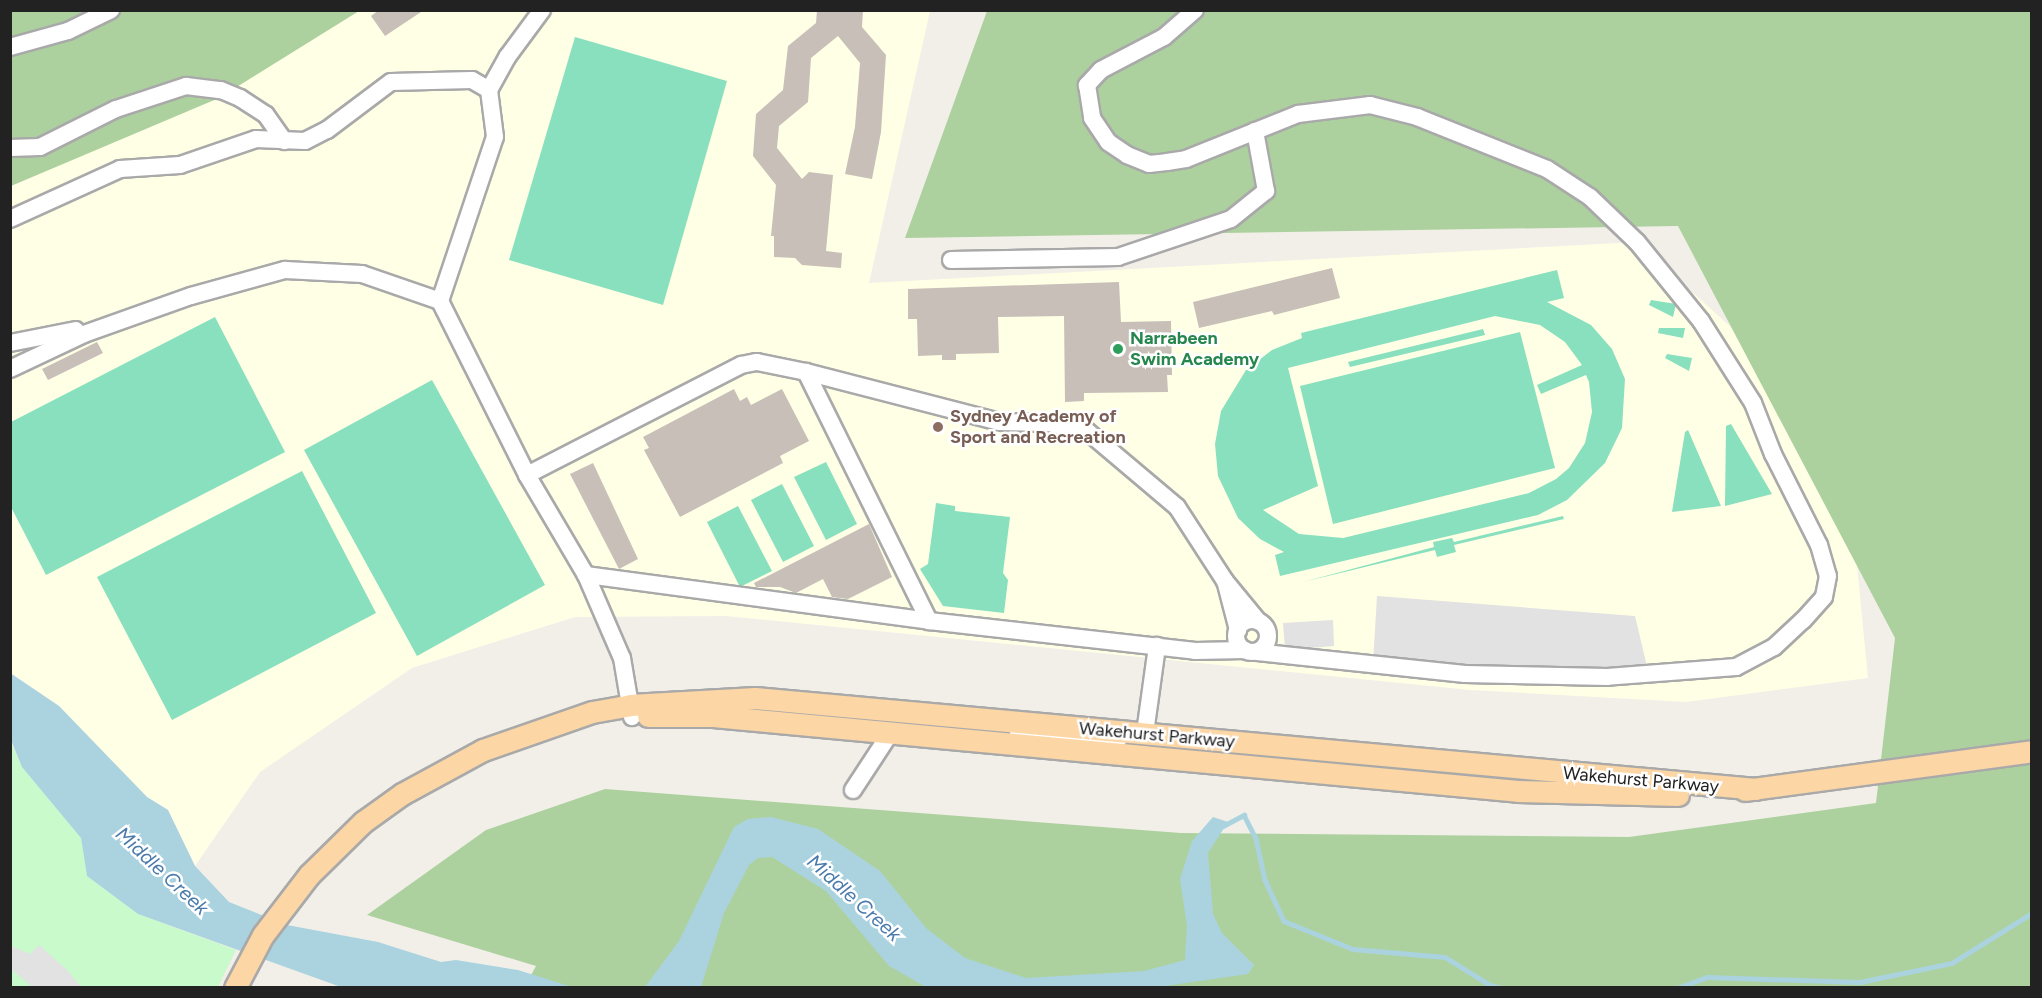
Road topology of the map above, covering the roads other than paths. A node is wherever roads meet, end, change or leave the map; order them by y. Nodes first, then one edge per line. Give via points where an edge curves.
1 (111, 10) edge
2 (542, 10) edge
3 (1195, 10) edge
4 (10, 47) edge
5 (489, 90) junction
6 (1255, 131) junction
7 (284, 141) junction
8 (10, 148) edge
9 (10, 219) edge
10 (951, 260) dead end
11 (440, 301) junction
12 (118, 321) junction
13 (10, 343) edge
14 (10, 369) edge
15 (806, 372) junction
16 (527, 475) junction
17 (585, 575) junction
18 (1225, 581) junction
19 (929, 621) junction
20 (1258, 621) junction
21 (1237, 632) junction
22 (1157, 646) junction
23 (1195, 651) junction
24 (1251, 651) junction
25 (631, 711) junction
26 (891, 732) junction
27 (1145, 733) junction
28 (918, 735) junction
29 (2031, 751) edge
30 (1171, 759) junction
31 (1756, 789) junction
32 (853, 790) dead end
33 (237, 982) edge

1 - 4 street via 68,31
2 - 5 street
3 - 6 street via 1164,37 1101,70 1087,85 1092,118 1108,141 1149,164 1186,159
5 - 7 street via 472,80 391,82 327,130 305,141
5 - 11 street via 495,137
6 - 10 street via 1266,191 1231,219 1118,257
6 - 24 street via 1298,114 1370,105 1417,117 1547,169 1590,197 1637,242 1701,321 1747,394 1819,545 1828,576 1824,597 1803,621 1774,647 1736,667 1607,677 1465,674
7 - 8 street via 266,115 240,98 221,90 186,86 116,109 40,147
7 - 9 street via 256,139 180,165 120,168
11 - 12 street via 362,274 285,270
11 - 16 street
12 - 13 street
12 - 14 street
15 - 16 street via 756,362 741,365
15 - 18 street via 999,422 1048,423 1087,431 1177,507
15 - 19 street
16 - 17 street
17 - 19 street
17 - 25 street via 622,658
18 - 20 street
18 - 21 street
19 - 22 street
20 - 21 street via 1244,622
20 - 24 street via 1268,637
21 - 23 street via 1229,642
21 - 24 street
22 - 23 street
22 - 27 street
23 - 24 street
25 - 26 main road, Wakehurst Parkway
25 - 27 main road, Wakehurst Parkway via 755,698
25 - 33 main road, Wakehurst Parkway via 592,712 483,750 402,794 330,852 290,899
26 - 28 main road, Wakehurst Parkway
26 - 32 street
27 - 28 street via 1127,741 962,730
27 - 30 street
27 - 31 main road, Wakehurst Parkway
28 - 30 main road, Wakehurst Parkway
29 - 31 main road, Wakehurst Parkway
30 - 31 main road, Wakehurst Parkway via 1518,791 1635,797

